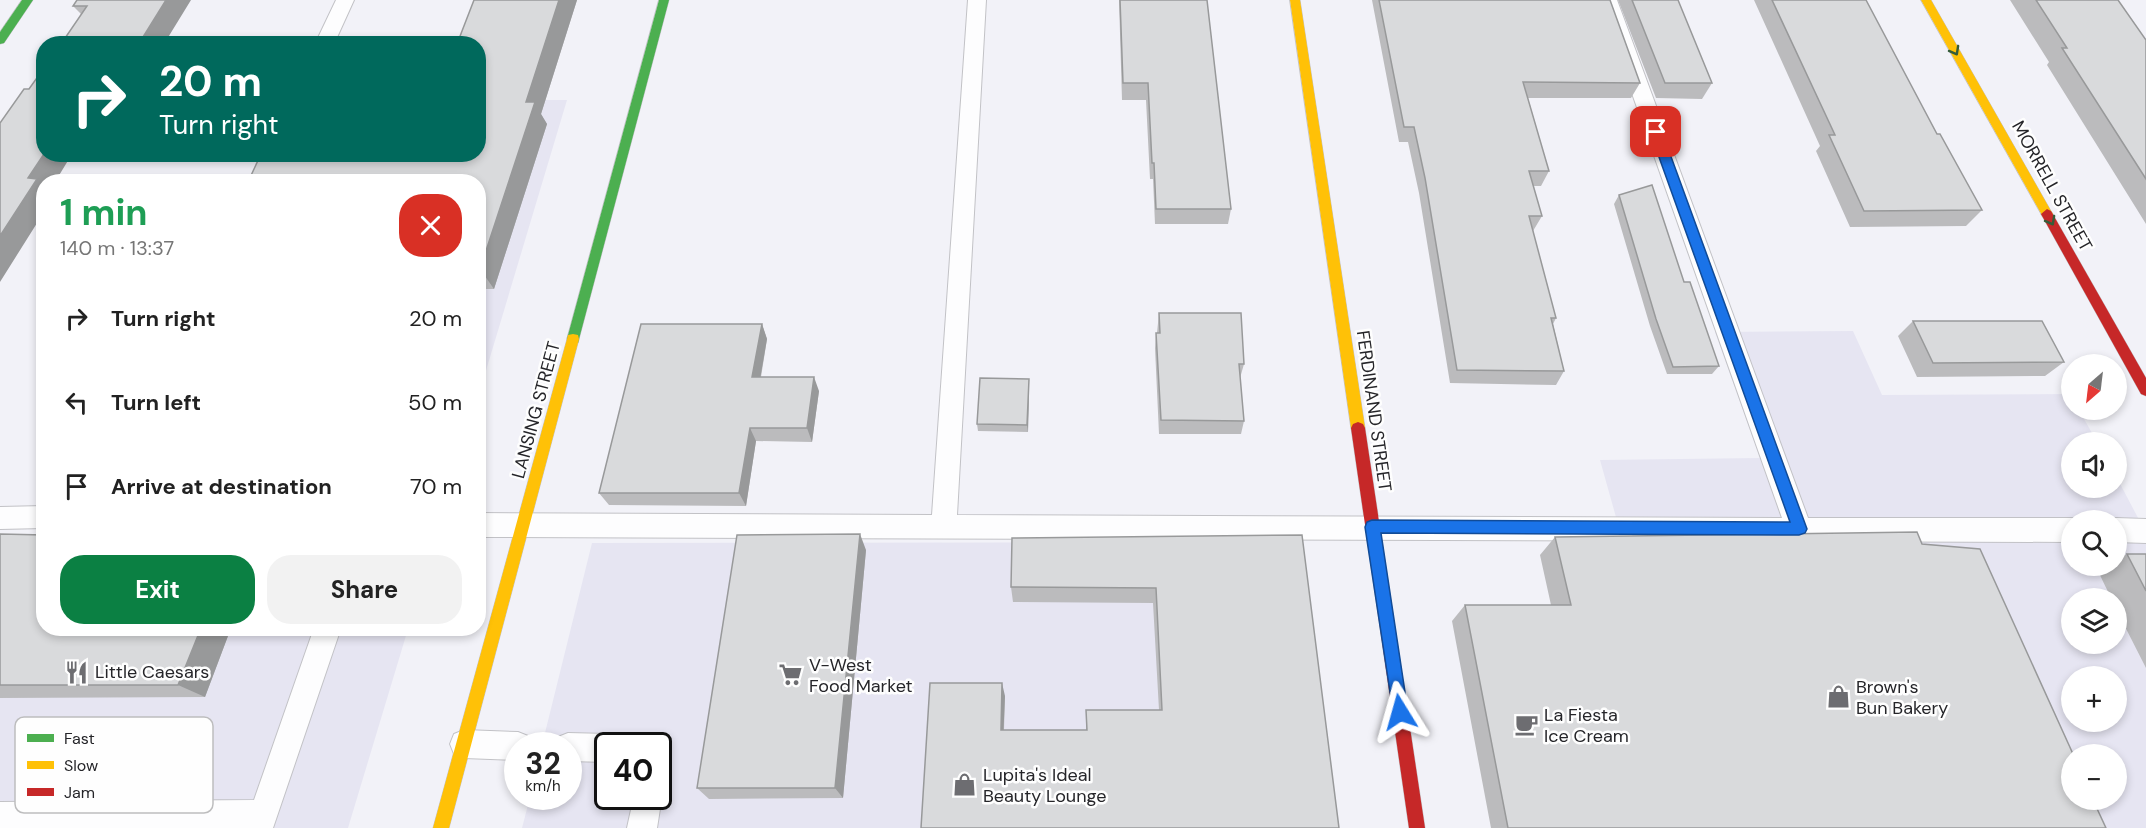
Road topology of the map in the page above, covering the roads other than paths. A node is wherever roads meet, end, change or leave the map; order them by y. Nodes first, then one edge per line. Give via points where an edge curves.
1 (28, 0) edge
2 (345, 0) edge
3 (664, 0) edge
4 (977, 0) edge
5 (1294, 0) edge
6 (1608, 0) edge
7 (1926, 0) edge
8 (328, 36) edge
9 (0, 40) edge
10 (2146, 390) edge
11 (36, 517) edge
12 (0, 518) edge
13 (486, 525) edge
14 (524, 526) junction
15 (944, 526) junction
16 (1372, 527) junction
17 (1799, 529) junction
18 (2061, 530) edge
19 (2127, 530) edge
20 (2146, 531) edge
21 (325, 636) edge
22 (464, 744) junction
23 (504, 745) edge
24 (645, 810) edge
25 (0, 817) edge
26 (261, 821) edge
27 (441, 828) edge
28 (642, 828) edge
29 (1417, 828) edge

1 - 9 street
2 - 8 lane
3 - 14 street, LANSING STREET
4 - 15 lane
5 - 16 street, FERDINAND STREET
6 - 17 lane
7 -> 10 street, MORRELL STREET
11 - 12 lane
13 - 14 lane
14 - 15 lane
14 - 22 street, LANSING STREET
15 - 16 lane
16 - 17 lane
16 - 29 street, FERDINAND STREET
17 - 18 lane
19 - 20 lane
21 - 26 lane
22 - 23 lane
22 - 27 street, LANSING STREET
24 - 28 lane
25 - 26 lane

